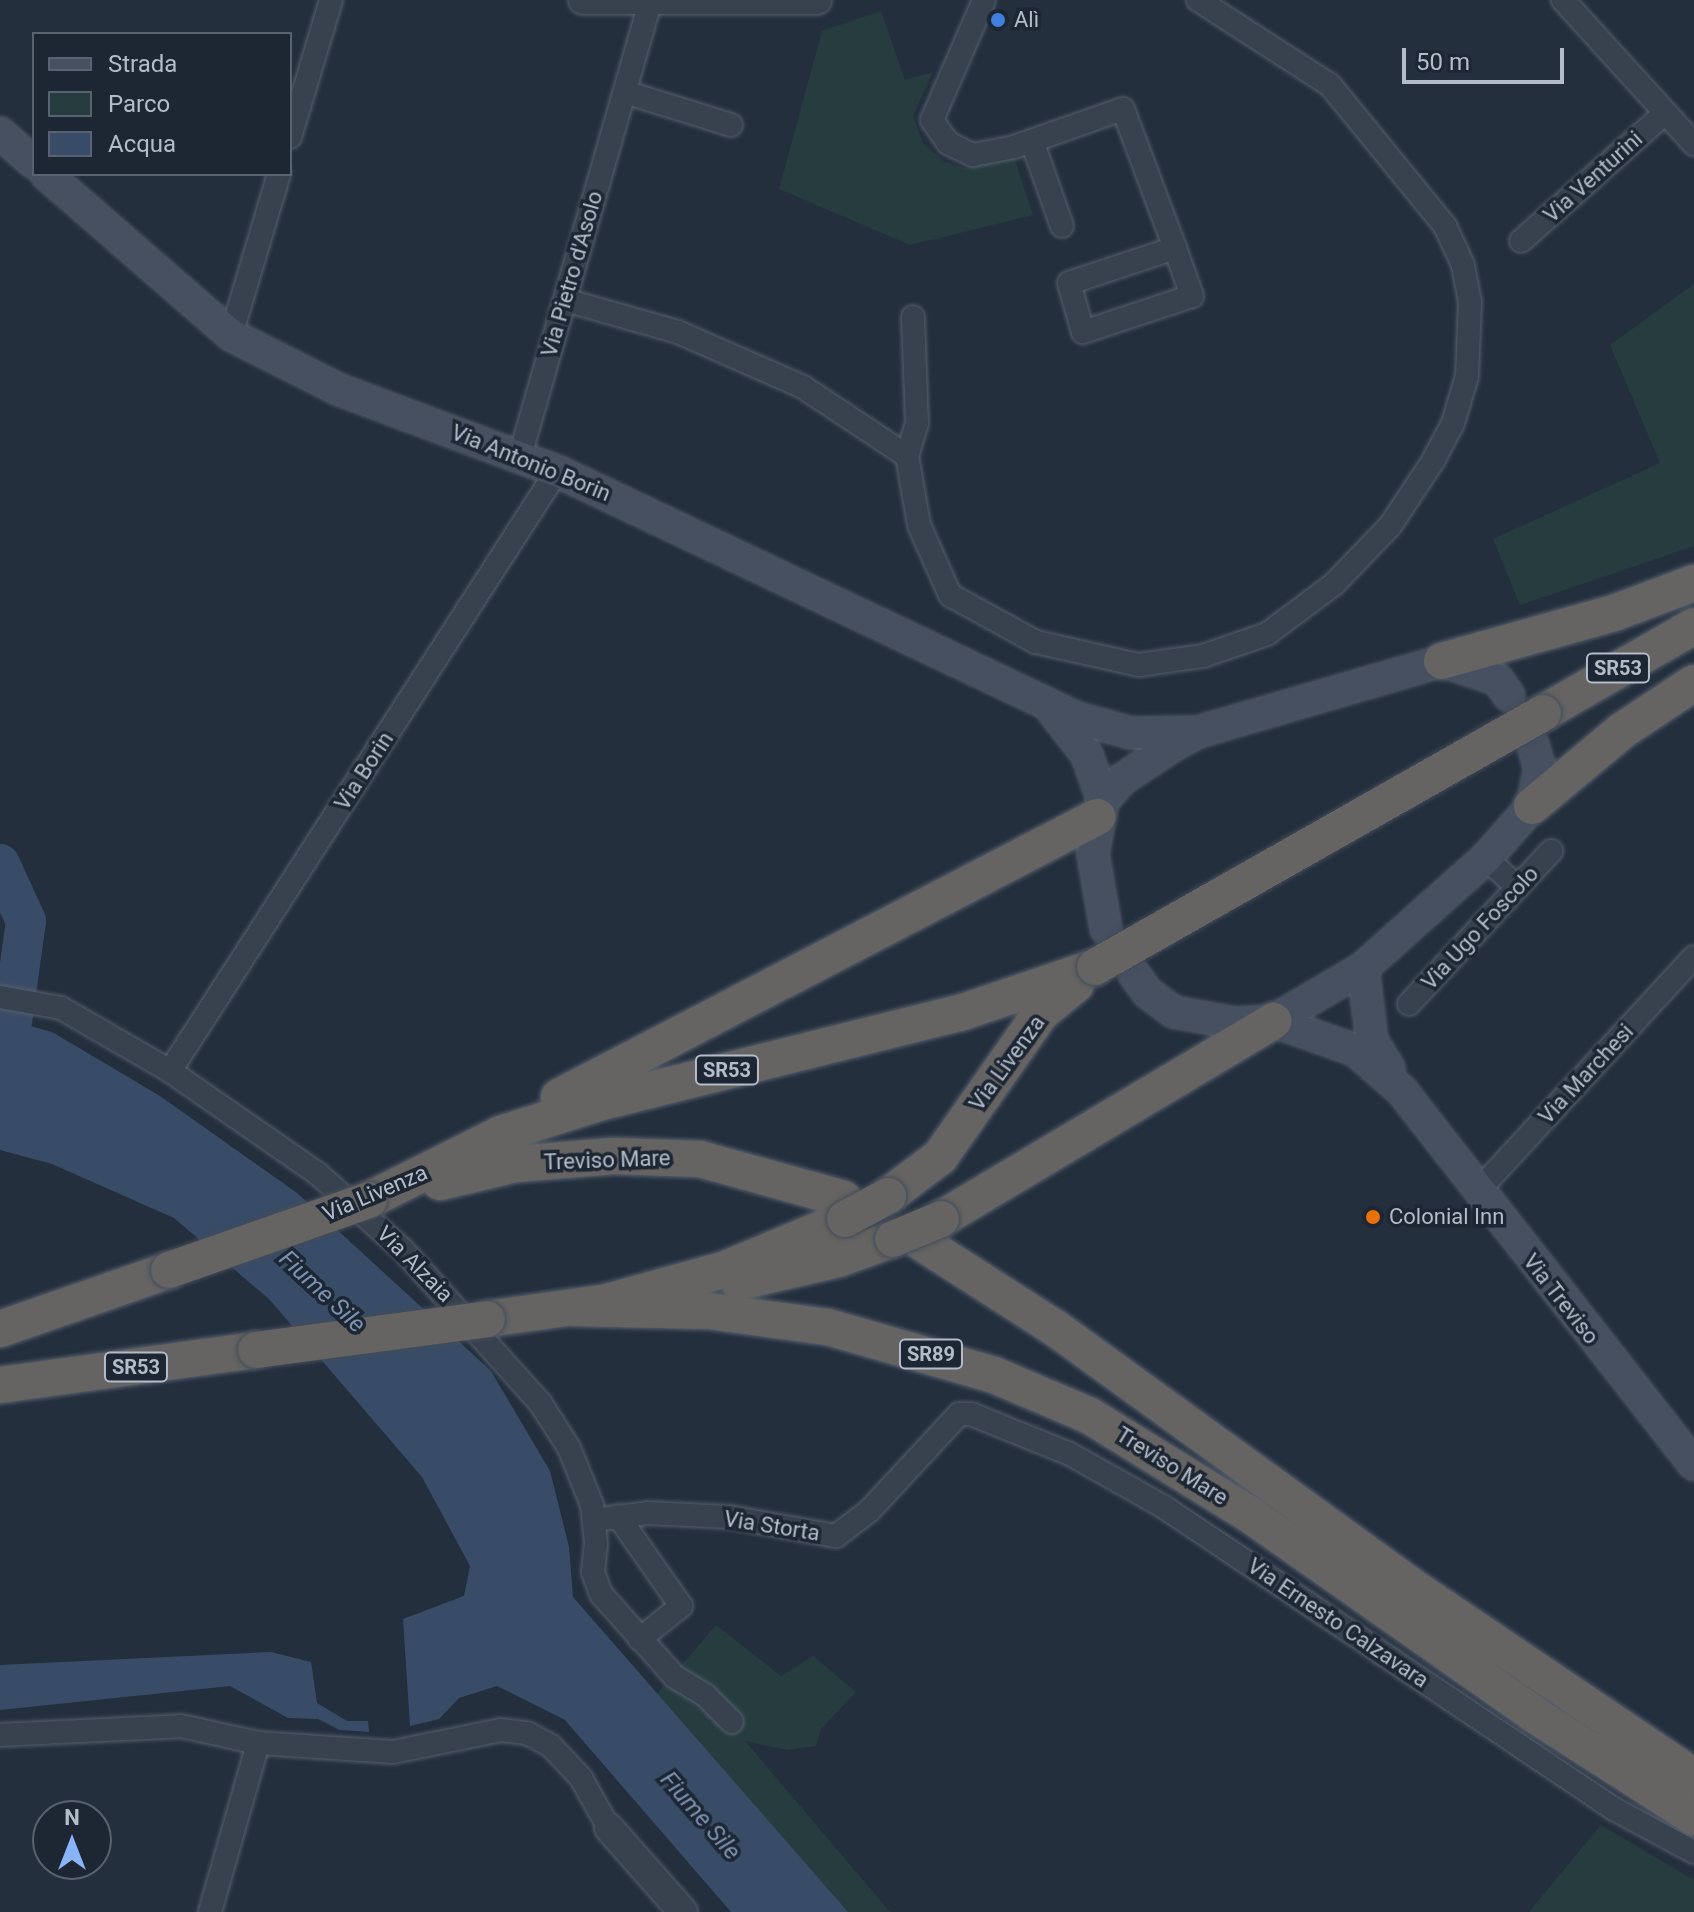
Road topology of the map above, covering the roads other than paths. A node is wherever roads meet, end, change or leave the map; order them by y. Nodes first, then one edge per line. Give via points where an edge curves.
1 (331, 0) edge
2 (583, 0) edge
3 (817, 0) edge
4 (984, 0) edge
5 (1198, 0) edge
6 (1563, 0) edge
7 (650, 3) junction
8 (625, 92) junction
9 (1665, 113) junction
10 (731, 125) dead end
11 (292, 130) edge
12 (0, 133) edge
13 (1032, 141) junction
14 (1694, 144) edge
15 (32, 161) edge
16 (48, 176) edge
17 (278, 176) edge
18 (1062, 226) dead end
19 (1521, 241) dead end
20 (1175, 248) junction
21 (565, 300) junction
22 (913, 317) dead end
23 (231, 335) junction
24 (520, 456) junction
25 (907, 456) junction
26 (557, 471) junction
27 (1694, 583) edge
28 (1694, 626) edge
29 (1442, 661) junction
30 (1694, 683) edge
31 (1509, 696) dead end
32 (1048, 706) junction
33 (1538, 728) junction
34 (1198, 732) junction
35 (1532, 806) junction
36 (1100, 809) junction
37 (1551, 851) dead end
38 (1486, 858) junction
39 (1516, 886) junction
40 (1106, 929) dead end
41 (1694, 957) edge
42 (1095, 967) junction
43 (1363, 968) junction
44 (1134, 974) dead end
45 (8, 998) edge
46 (1409, 1004) dead end
47 (1273, 1021) junction
48 (170, 1071) junction
49 (1402, 1091) junction
50 (501, 1134) junction
51 (1478, 1191) junction
52 (369, 1200) junction
53 (844, 1209) junction
54 (918, 1233) junction
55 (620, 1307) junction
56 (574, 1308) junction
57 (0, 1329) edge
58 (8, 1384) edge
59 (971, 1414) joint
60 (1694, 1465) edge
61 (618, 1516) junction
62 (594, 1520) junction
63 (640, 1639) junction
64 (732, 1722) dead end
65 (0, 1735) edge
66 (258, 1743) junction
67 (1694, 1777) edge
68 (1694, 1817) edge
69 (609, 1828) joint
70 (1694, 1852) edge
71 (210, 1912) edge
72 (683, 1912) edge

1 - 11 street
2 - 7 street
3 - 7 street
4 - 13 street via 932,120 948,143 973,155
5 - 25 street via 1330,85 1445,226 1463,265 1472,335 1453,423 1433,461 1390,526 1334,584 1267,634 1203,656 1139,665 1036,642 950,595 919,525
6 - 9 street
7 - 8 street, Via Pietro d'Asolo
8 - 10 street
8 - 21 street, Via Pietro d'Asolo
9 - 14 street
9 - 19 street, Via Venturini
12 - 15 main road
13 - 18 street
13 - 20 street via 1123,109
16 - 23 main road, Via Antonio Borin
17 - 23 street
20 - 20 street via 1192,296 1083,332 1069,283
21 - 24 street, Via Pietro d'Asolo
21 - 25 street via 678,332 803,387
22 - 25 street via 917,423
23 - 24 main road, Via Antonio Borin via 340,390
24 - 26 main road, Via Antonio Borin
26 - 32 main road, Via Antonio Borin
26 - 48 street, Via Borin
27 - 29 highway via 1614,613
28 - 33 highway, SR53
29 - 31 main road via 1498,680
29 - 34 main road
30 - 35 highway via 1623,730
32 - 34 main road, Via Antonio Borin via 1131,733
32 - 36 main road, Via Antonio Borin via 1087,755
33 - 35 main road via 1540,769
33 - 42 highway, SR53, bridge
34 - 36 main road via 1121,780
35 - 38 main road
36 - 40 main road via 1094,876
36 - 50 highway via 516,1118
37 - 39 street, Via Ugo Foscolo
38 - 39 street
38 - 43 main road
39 - 46 street, Via Ugo Foscolo
41 - 51 street, Via Marchesi
42 - 50 highway, Via Livenza / SR53 via 960,1013 627,1096
42 - 53 highway, Via Livenza / SR53, bridge via 1041,1013 940,1157 888,1196
43 - 47 main road
43 - 49 main road, Via Treviso via 1372,1041
44 - 47 main road via 1147,992 1174,1012 1235,1023
45 - 48 street, Via Alzaia via 61,1008
47 - 49 main road, Via Treviso via 1355,1050
47 - 54 highway
48 - 62 street, Via Alzaia via 317,1173 449,1297 541,1404 569,1448
49 - 51 main road, Via Treviso
50 - 52 highway, Via Livenza / SR53
51 - 60 main road, Via Treviso
52 - 53 highway, Treviso Mare via 516,1164 613,1156 700,1159
52 - 57 highway, Via Livenza / SR53, bridge
53 - 56 highway, Via Livenza / SR53 via 723,1270
54 - 55 highway via 838,1259
54 - 67 highway, Treviso Mare via 1423,1594
55 - 56 highway, Treviso Mare / SR89
55 - 68 highway, Treviso Mare / SR89 via 709,1311 828,1327 994,1375 1090,1416 1252,1516 1535,1715
56 - 58 highway, Via Livenza / SR53, bridge
59 - 61 street, Via Storta via 959,1414 869,1511 836,1536 730,1517
59 - 70 street, Via Ernesto Calzavara via 1070,1454 1164,1507 1614,1809
61 - 62 street, Via Storta
61 - 63 street via 681,1606
62 - 63 street, Via Alzaia via 593,1572 601,1594
63 - 64 street, Via Alzaia via 675,1677 705,1695
65 - 66 street via 181,1726
66 - 69 street via 393,1752 501,1730 527,1733 551,1746 581,1778
66 - 71 street
69 - 72 street

